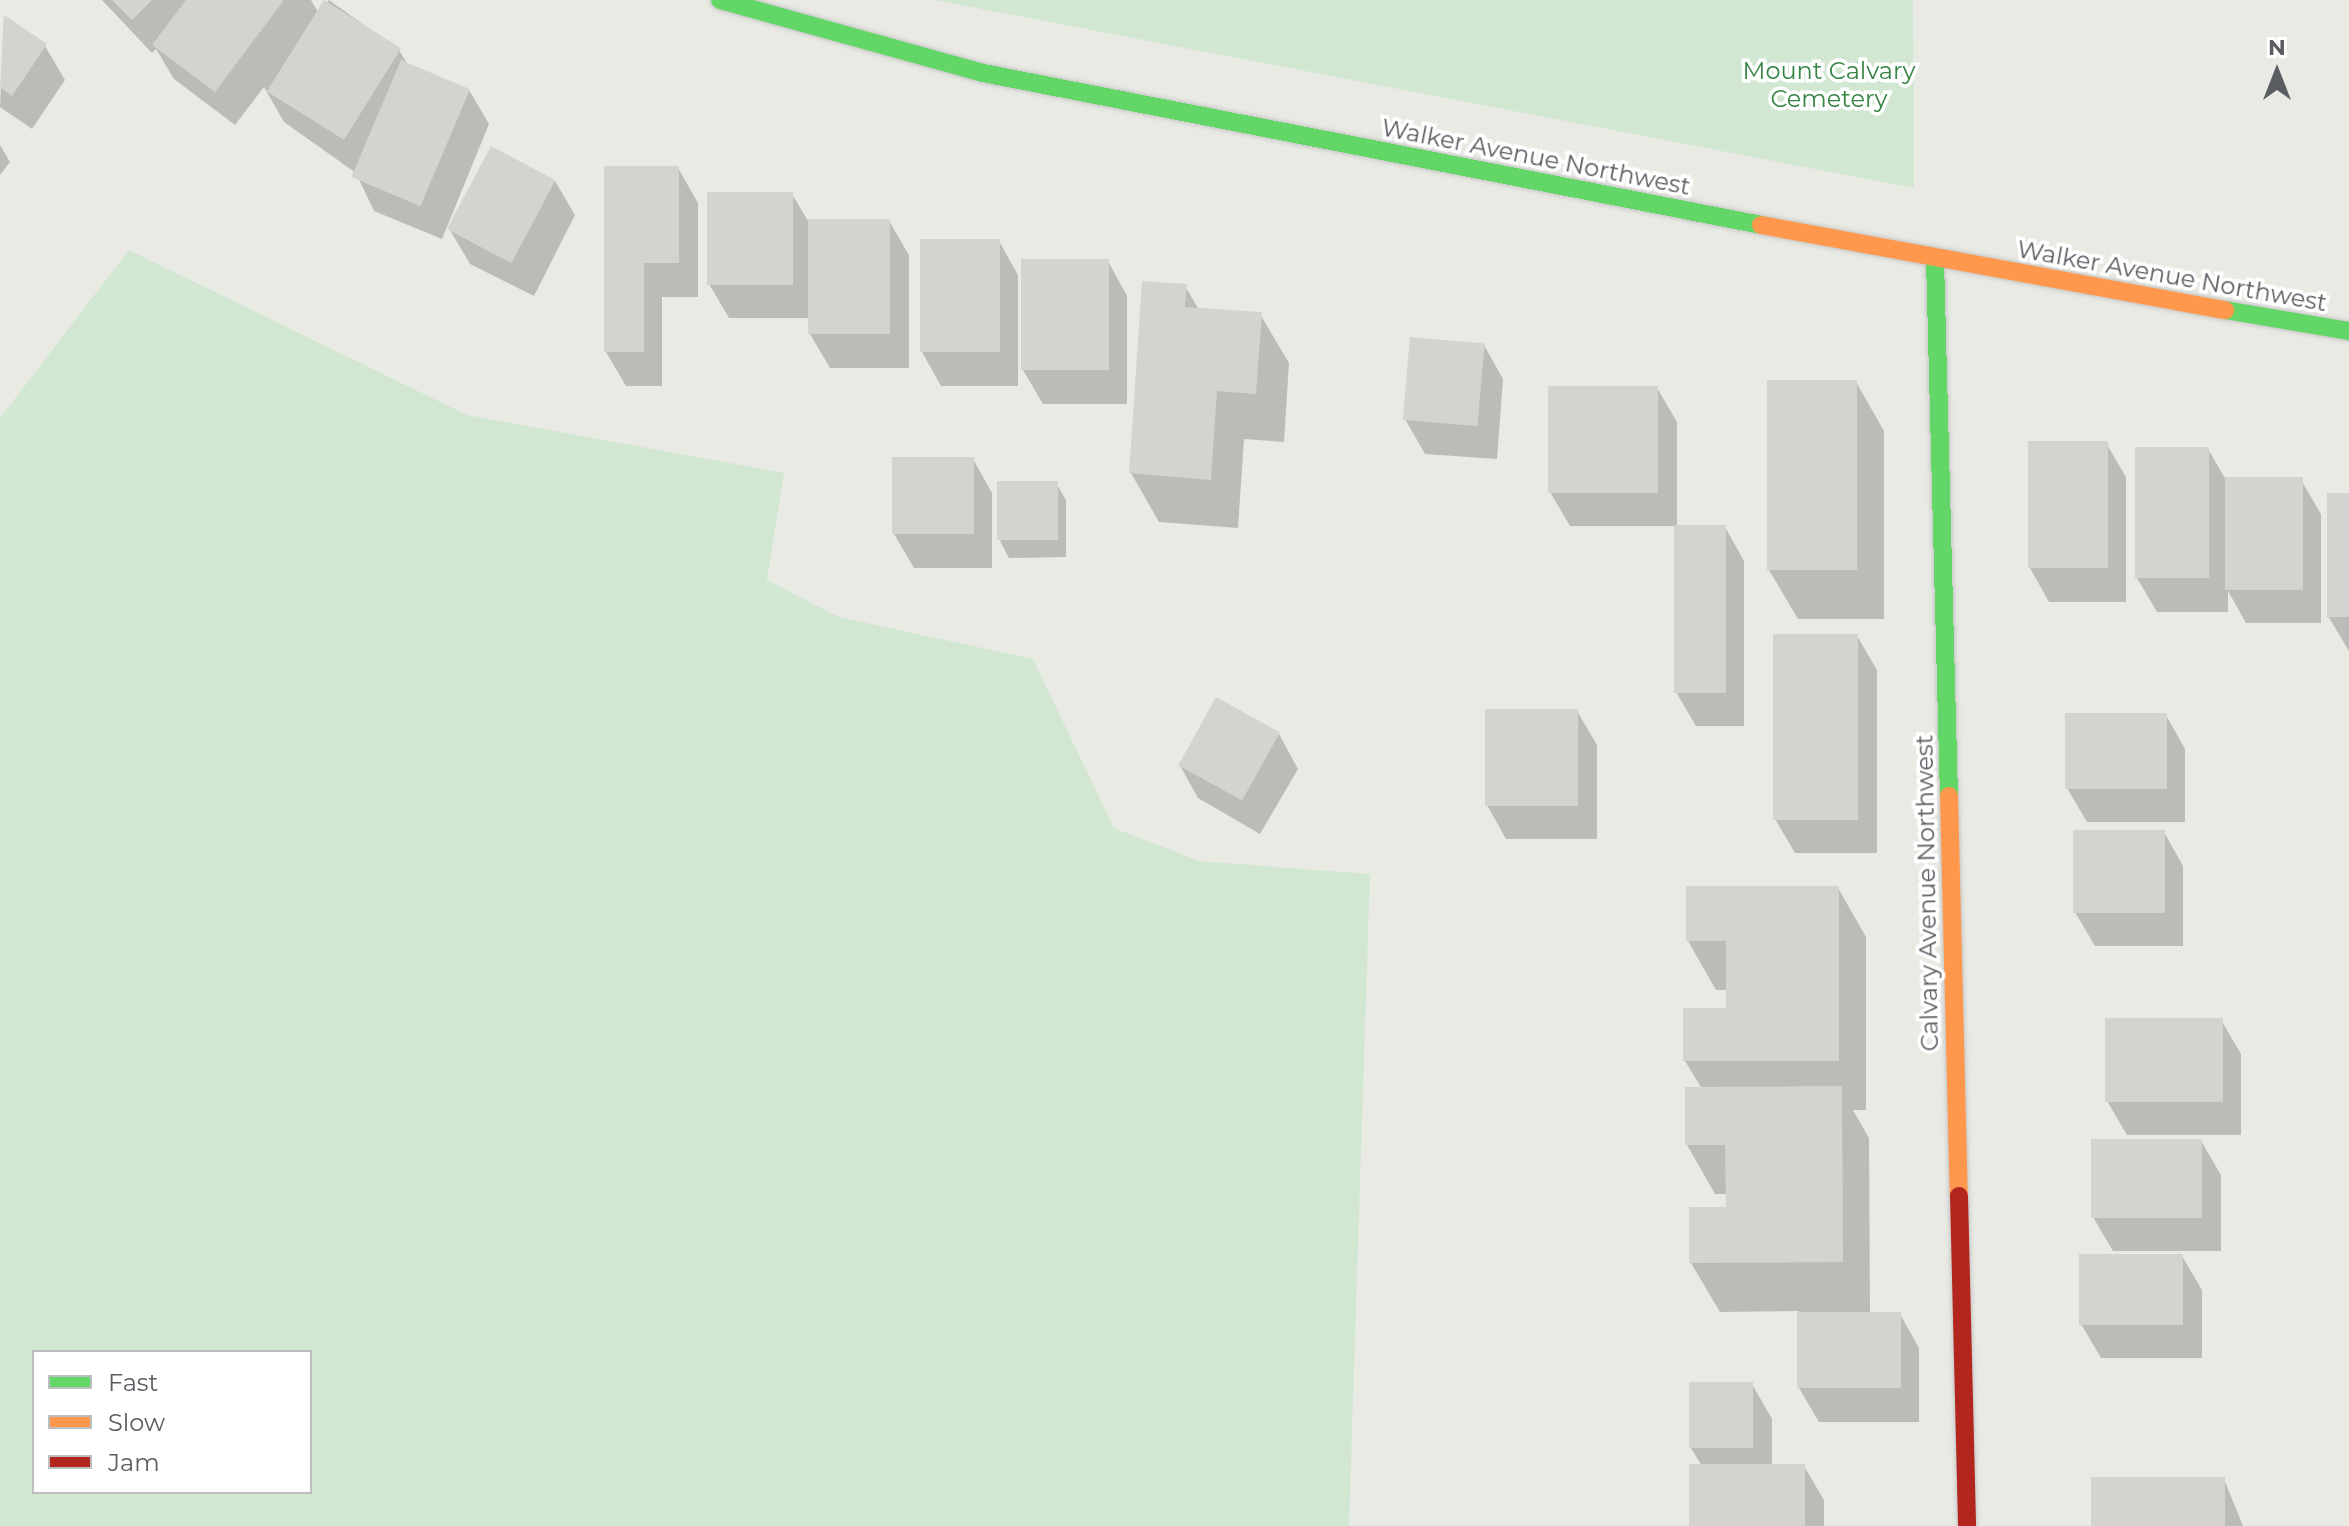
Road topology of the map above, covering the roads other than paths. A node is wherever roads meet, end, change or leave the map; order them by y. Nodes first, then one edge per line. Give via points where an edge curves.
1 (720, 0) edge
2 (1935, 259) junction
3 (2349, 331) edge
4 (1967, 1526) edge

1 - 2 main road, Walker Avenue Northwest via 983,73
2 - 3 main road, Walker Avenue Northwest
2 - 4 main road, Calvary Avenue Northwest

